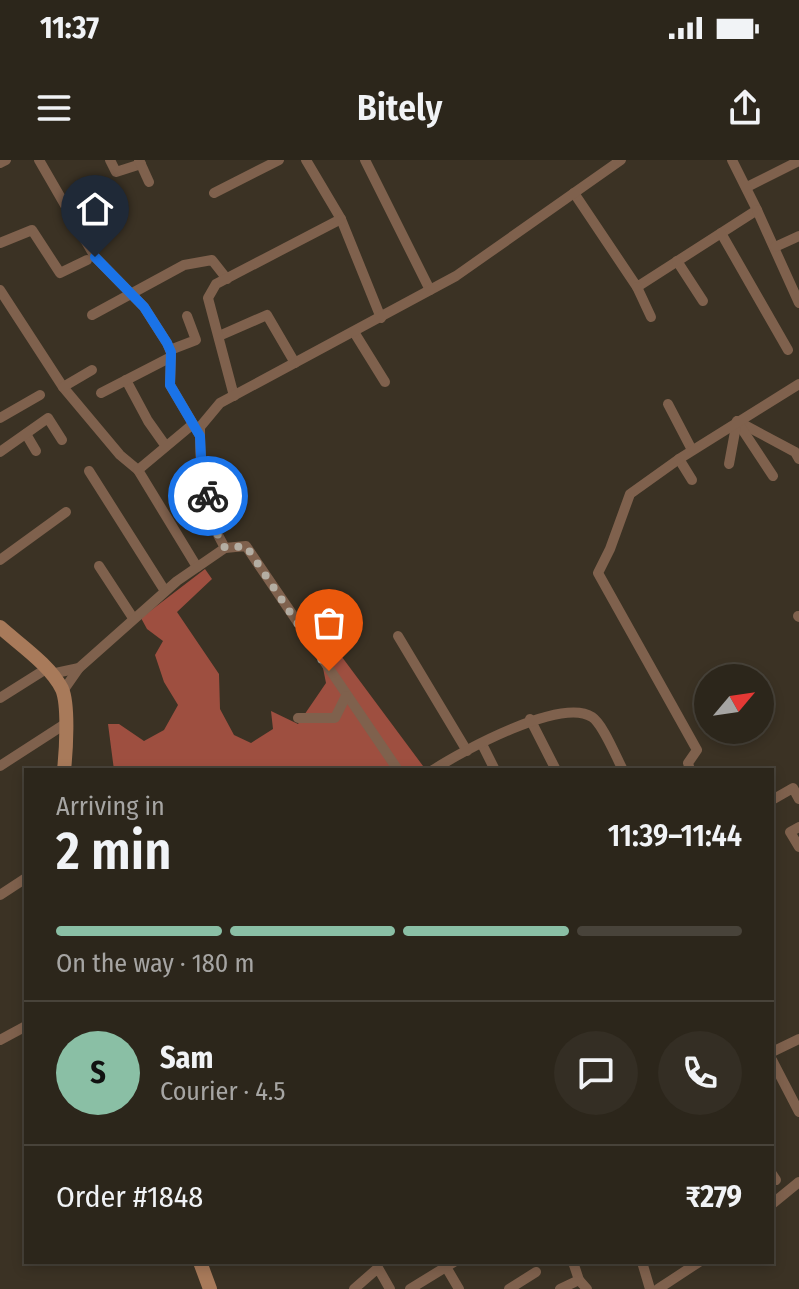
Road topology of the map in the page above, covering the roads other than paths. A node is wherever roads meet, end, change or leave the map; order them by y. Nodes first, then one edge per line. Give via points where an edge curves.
1 (6, 160) edge
2 (39, 160) edge
3 (110, 160) edge
4 (279, 160) edge
5 (306, 160) edge
6 (365, 160) edge
7 (621, 160) edge
8 (732, 160) edge
9 (799, 161) edge
10 (140, 162) edge
11 (0, 163) edge
12 (149, 182) dead end
13 (747, 187) junction
14 (214, 193) dead end
15 (574, 193) junction
16 (757, 210) junction
17 (341, 219) junction
18 (721, 233) junction
19 (799, 236) edge
20 (0, 243) edge
21 (775, 247) junction
22 (87, 260) dead end
23 (677, 261) junction
24 (227, 279) junction
25 (637, 287) junction
26 (0, 290) edge
27 (430, 290) junction
28 (130, 294) junction
29 (703, 301) dead end
30 (799, 303) edge
31 (92, 315) dead end
32 (187, 316) dead end
33 (651, 317) dead end
34 (381, 318) junction
35 (354, 332) junction
36 (219, 336) junction
37 (788, 350) dead end
38 (170, 354) junction
39 (295, 363) junction
40 (92, 370) dead end
41 (126, 380) junction
42 (385, 382) dead end
43 (799, 384) edge
44 (63, 387) junction
45 (101, 393) dead end
46 (40, 395) dead end
47 (234, 396) junction
48 (668, 404) dead end
49 (0, 418) edge
50 (737, 421) junction
51 (193, 424) junction
52 (26, 434) junction
53 (200, 436) junction
54 (62, 440) dead end
55 (165, 445) junction
56 (692, 450) junction
57 (36, 451) dead end
58 (0, 452) edge
59 (679, 459) junction
60 (799, 459) edge
61 (729, 464) dead end
62 (138, 470) junction
63 (89, 471) dead end
64 (773, 476) dead end
65 (692, 480) dead end
66 (66, 512) dead end
67 (225, 548) junction
68 (0, 560) edge
69 (99, 566) dead end
70 (197, 567) junction
71 (165, 591) junction
72 (133, 618) junction
73 (0, 627) edge
74 (398, 636) dead end
75 (79, 668) junction
76 (48, 671) junction
77 (63, 691) junction
78 (346, 696) junction
79 (0, 698) edge
80 (298, 718) dead end
81 (530, 719) junction
82 (65, 724) junction
83 (482, 744) junction
84 (467, 751) junction
85 (0, 766) edge
86 (64, 768) edge
87 (397, 768) edge
88 (437, 768) edge
89 (494, 768) edge
90 (555, 768) edge
91 (622, 768) edge
92 (689, 768) edge
93 (774, 799) edge
94 (799, 799) edge
95 (799, 827) edge
96 (799, 847) edge
97 (24, 879) edge
98 (0, 895) edge
99 (24, 1027) edge
100 (799, 1039) edge
101 (0, 1040) edge
102 (774, 1051) edge
103 (774, 1064) edge
104 (799, 1112) edge
105 (799, 1182) edge
106 (774, 1202) edge
107 (201, 1264) edge
108 (574, 1264) edge
109 (643, 1264) edge
110 (696, 1264) edge
111 (450, 1265) edge
112 (536, 1272) dead end
113 (579, 1280) junction
114 (210, 1289) edge
115 (354, 1289) edge
116 (390, 1289) edge
117 (410, 1289) edge
118 (459, 1289) edge
119 (509, 1289) edge
120 (560, 1289) edge
121 (587, 1289) edge
122 (650, 1289) edge
123 (658, 1289) edge

1 - 11 street
2 - 28 street via 95,257
3 - 10 street via 116,172
4 - 14 street
5 - 17 street
6 - 27 street
7 - 15 street
8 - 13 street
9 - 13 street
10 - 12 street
13 - 16 street
15 - 25 street
15 - 27 street
16 - 18 street
16 - 21 street
17 - 24 street
17 - 34 street
18 - 23 street
18 - 37 street
19 - 21 street
20 - 22 street via 32,230 60,273
21 - 30 street
23 - 25 street
23 - 29 street
24 - 28 street via 212,260 198,262
24 - 36 street via 216,284 208,298
25 - 33 street
26 - 44 street
27 - 34 street
28 - 31 street
28 - 38 street via 144,307
32 - 38 street via 196,340
34 - 35 street
35 - 39 street
35 - 42 street
36 - 39 street via 267,315
36 - 47 street
38 - 41 street
38 - 51 street via 170,385
39 - 47 street
40 - 44 street
41 - 45 street
41 - 55 street
43 - 50 street
44 - 62 street
46 - 49 street
47 - 53 street via 220,403 200,427
48 - 56 street
50 - 56 street
50 - 60 street
50 - 61 street
50 - 64 street
51 - 53 street
51 - 55 street
52 - 54 street via 48,418
52 - 57 street
52 - 58 street
53 - 67 street via 208,496 203,507
55 - 62 street
56 - 59 street
59 - 65 street
59 - 92 street via 630,494 598,573 697,750
62 - 70 street
63 - 71 street
66 - 68 street
67 - 70 street
67 - 78 street via 246,546
69 - 72 street
70 - 71 street
71 - 72 street
72 - 75 street
73 - 76 main road
74 - 84 street
75 - 76 street
75 - 77 street
76 - 77 main road
76 - 79 street
77 - 82 main road
78 - 80 street via 335,718
78 - 87 street
81 - 83 street
81 - 90 street
81 - 91 street via 584,713 596,719
82 - 85 street
82 - 86 main road
83 - 84 street
83 - 89 street
84 - 88 street
93 - 94 street via 793,788
95 - 96 street via 790,832
97 - 98 street
99 - 101 street
100 - 102 street
103 - 104 street
105 - 106 street
107 - 114 main road
108 - 113 street
109 - 122 street
110 - 123 street
111 - 117 street
111 - 118 street
112 - 119 street
113 - 120 street
113 - 121 street
115 - 116 street via 378,1268

